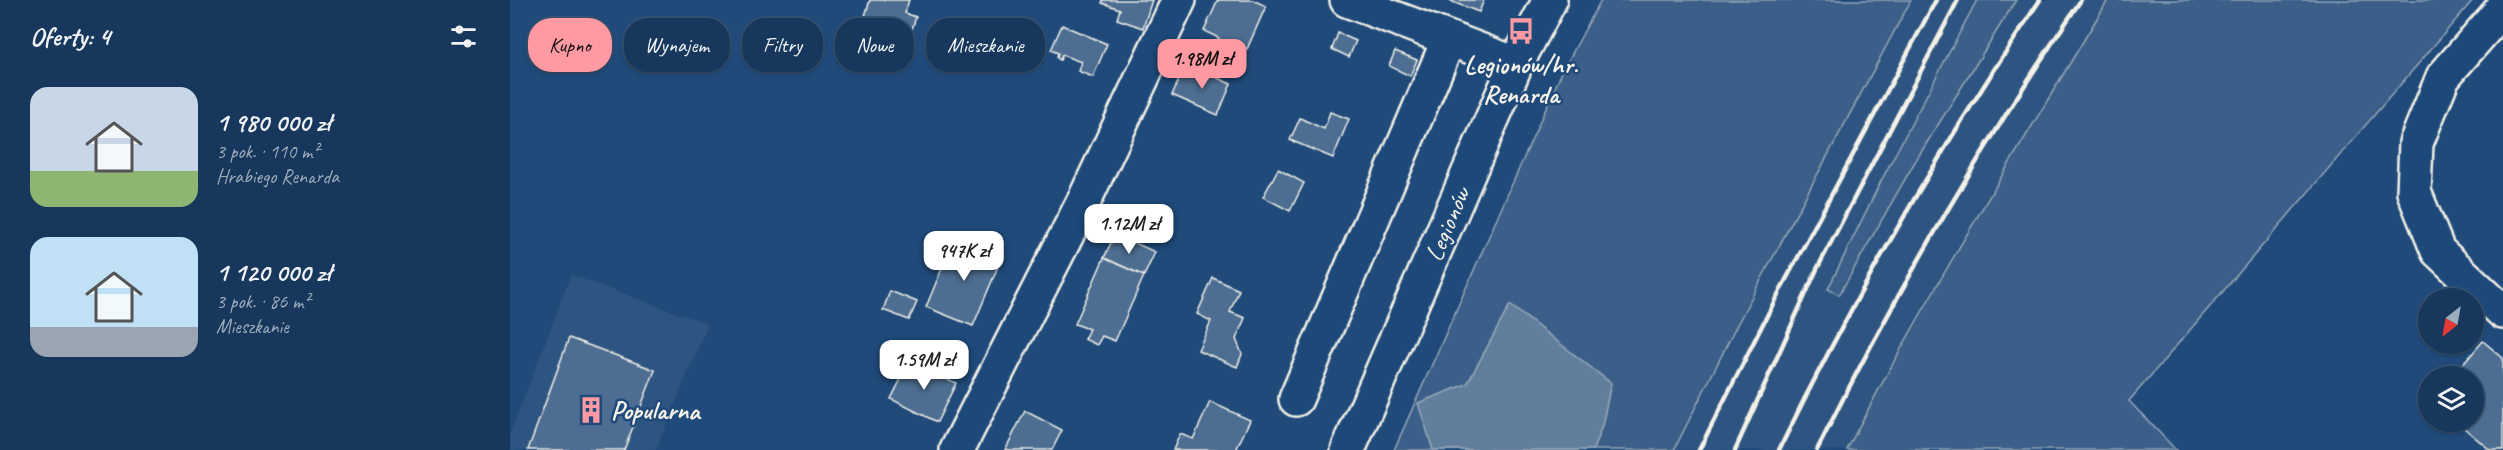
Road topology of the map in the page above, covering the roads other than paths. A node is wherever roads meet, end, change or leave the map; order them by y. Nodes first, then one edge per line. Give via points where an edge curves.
1 (1179, 0) edge
2 (1347, 0) edge
3 (1550, 0) edge
4 (2503, 8) edge
5 (1449, 39) junction
6 (1516, 64) junction
7 (2503, 312) edge
8 (1296, 399) dead end
9 (957, 450) edge
10 (1348, 450) edge

1 - 9 street via 1084,201
2 - 5 street
3 - 6 street, Legionów
4 - 7 street via 2443,77 2416,143 2414,192 2438,251
5 - 6 street
5 - 8 street
6 - 10 street, Legionów

